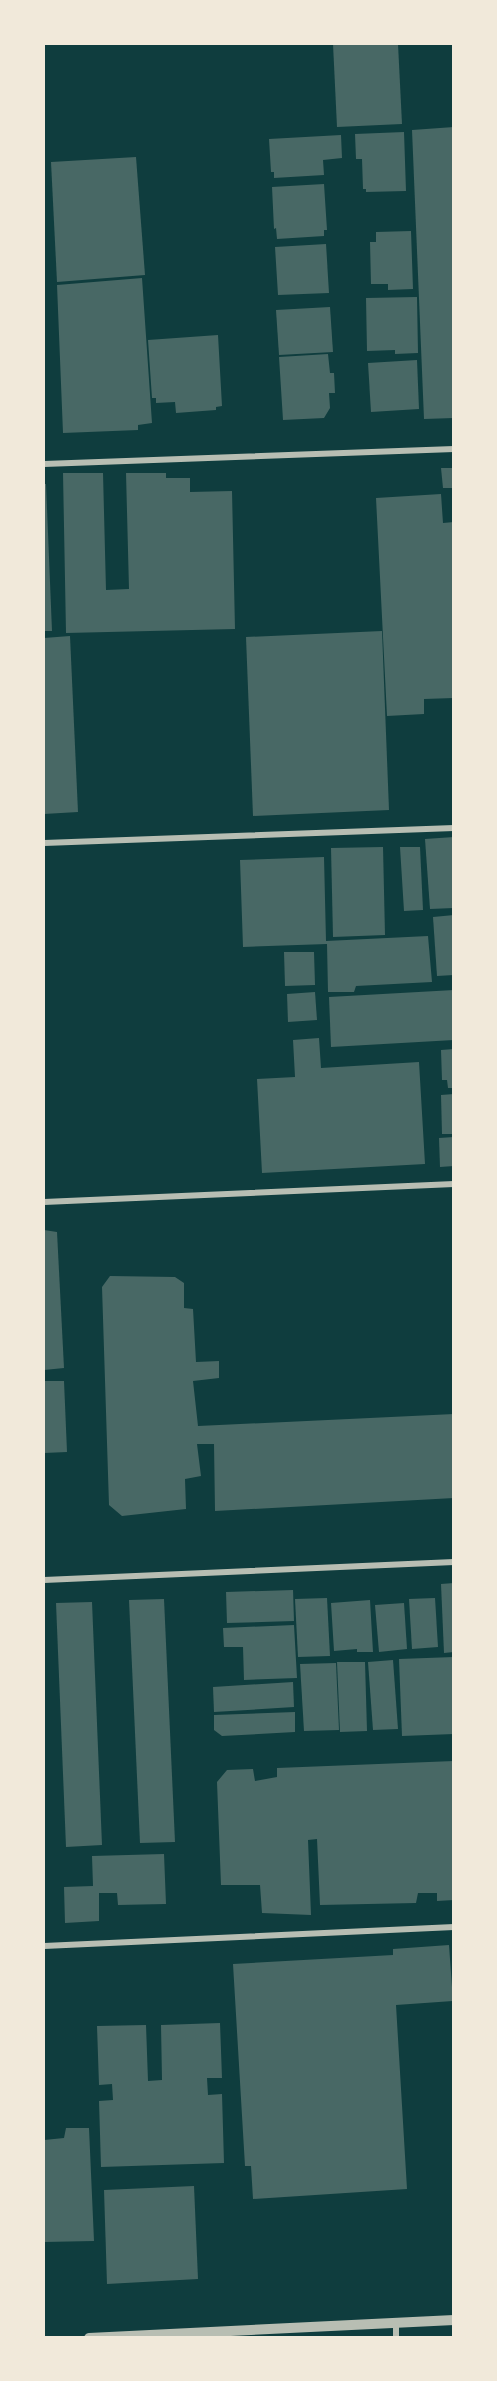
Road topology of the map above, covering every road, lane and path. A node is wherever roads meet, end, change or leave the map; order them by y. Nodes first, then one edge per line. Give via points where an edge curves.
1 (453, 449) edge
2 (44, 464) edge
3 (453, 828) edge
4 (44, 843) edge
5 (453, 1184) edge
6 (44, 1202) edge
7 (453, 1562) edge
8 (44, 1580) edge
9 (453, 1927) edge
10 (44, 1946) edge
11 (453, 2320) edge
12 (396, 2323) junction
13 (89, 2337) edge
14 (396, 2337) edge

1 - 2 street
3 - 4 street
5 - 6 street
7 - 8 street
9 - 10 street
11 - 12 street
12 - 13 street
12 - 14 street

